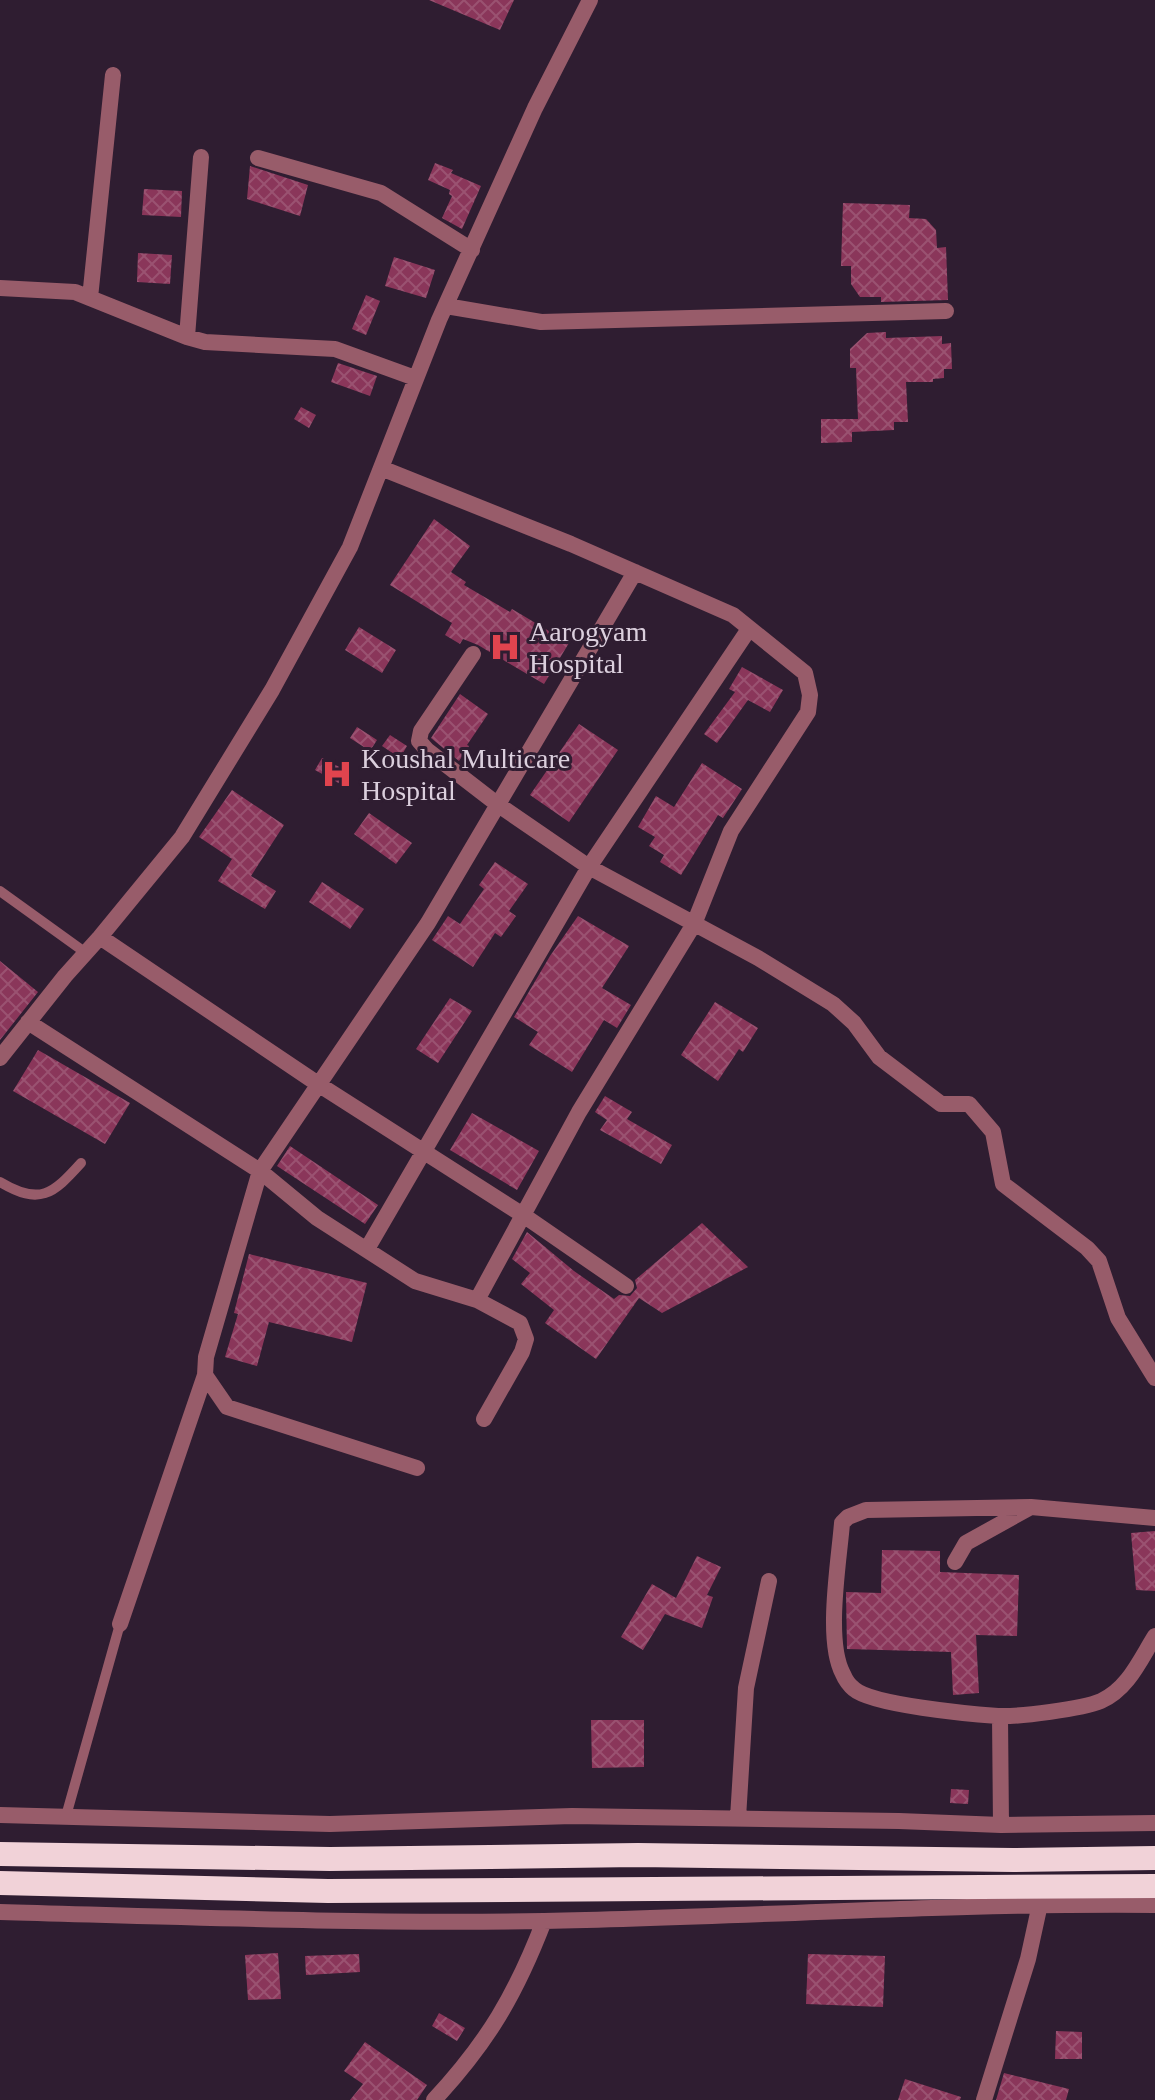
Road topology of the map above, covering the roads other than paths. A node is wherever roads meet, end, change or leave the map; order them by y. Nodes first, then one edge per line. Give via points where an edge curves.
1 (590, 0) edge
2 (113, 75) dead end
3 (201, 157) dead end
4 (258, 158) dead end
5 (472, 250) junction
6 (0, 288) edge
7 (90, 298) junction
8 (446, 306) junction
9 (946, 311) dead end
10 (187, 337) junction
11 (415, 378) junction
12 (381, 468) junction
13 (635, 572) junction
14 (749, 629) junction
15 (473, 654) dead end
16 (497, 804) junction
17 (589, 867) junction
18 (0, 891) edge
19 (694, 924) junction
20 (100, 937) junction
21 (86, 953) junction
22 (28, 1022) junction
23 (0, 1058) edge
24 (318, 1084) junction
25 (424, 1151) junction
26 (81, 1163) dead end
27 (260, 1171) junction
28 (0, 1182) edge
29 (523, 1215) junction
30 (367, 1249) junction
31 (626, 1286) dead end
32 (477, 1300) junction
33 (205, 1375) junction
34 (1155, 1378) edge
35 (484, 1419) dead end
36 (417, 1468) dead end
37 (1031, 1507) junction
38 (1155, 1518) edge
39 (955, 1562) dead end
40 (769, 1581) dead end
41 (120, 1624) joint
42 (1155, 1636) edge
43 (1000, 1716) junction
44 (0, 1815) edge
45 (66, 1816) junction
46 (738, 1818) junction
47 (1155, 1823) edge
48 (1001, 1825) junction
49 (0, 1854) edge
50 (1155, 1858) edge
51 (0, 1883) edge
52 (1155, 1886) edge
53 (1040, 1904) junction
54 (1155, 1905) edge
55 (0, 1912) edge
56 (544, 1921) junction
57 (434, 2100) edge
58 (984, 2100) edge

1 - 5 street
2 - 7 street
3 - 10 street
4 - 5 street via 381,193
5 - 8 street
6 - 7 street via 75,292
7 - 10 street
8 - 9 street via 541,322
8 - 11 street
10 - 11 street via 335,349
11 - 12 street
12 - 13 street
12 - 20 street via 350,547 237,751 182,837
13 - 14 street via 733,615
13 - 16 street
14 - 17 street
14 - 19 street via 805,673 808,712 731,831
15 - 16 street via 419,741
16 - 17 street
16 - 24 street via 428,923
17 - 19 street
17 - 25 street
18 - 21 lane
19 - 29 street
19 - 34 street via 833,1004 879,1057 941,1104 969,1104 993,1132 1003,1184 1099,1261 1118,1318
20 - 21 street
20 - 24 street
21 - 22 street
22 - 23 street
22 - 27 street
24 - 25 street
24 - 27 street
25 - 29 street
25 - 30 street
26 - 28 lane via 57,1190 43,1195 28,1196
27 - 30 street via 317,1218
27 - 33 street
29 - 31 street
29 - 32 street
30 - 32 street via 415,1281
32 - 35 street via 520,1323 526,1339
33 - 36 street via 227,1407
33 - 41 street
37 - 38 street
37 - 39 street via 966,1543
37 - 43 street via 866,1510 842,1523 834,1612 836,1660 850,1684 882,1701
40 - 46 street via 746,1688
41 - 45 lane
42 - 43 street via 1126,1684 1102,1701
43 - 48 street
44 - 45 street
45 - 46 street via 330,1824 572,1816
46 - 48 street
47 - 48 street
49 - 50 highway
51 - 52 highway via 328,1891
53 - 54 street
53 - 56 street
53 - 58 street
55 - 56 street via 340,1922
56 - 57 street via 518,1985 481,2045

